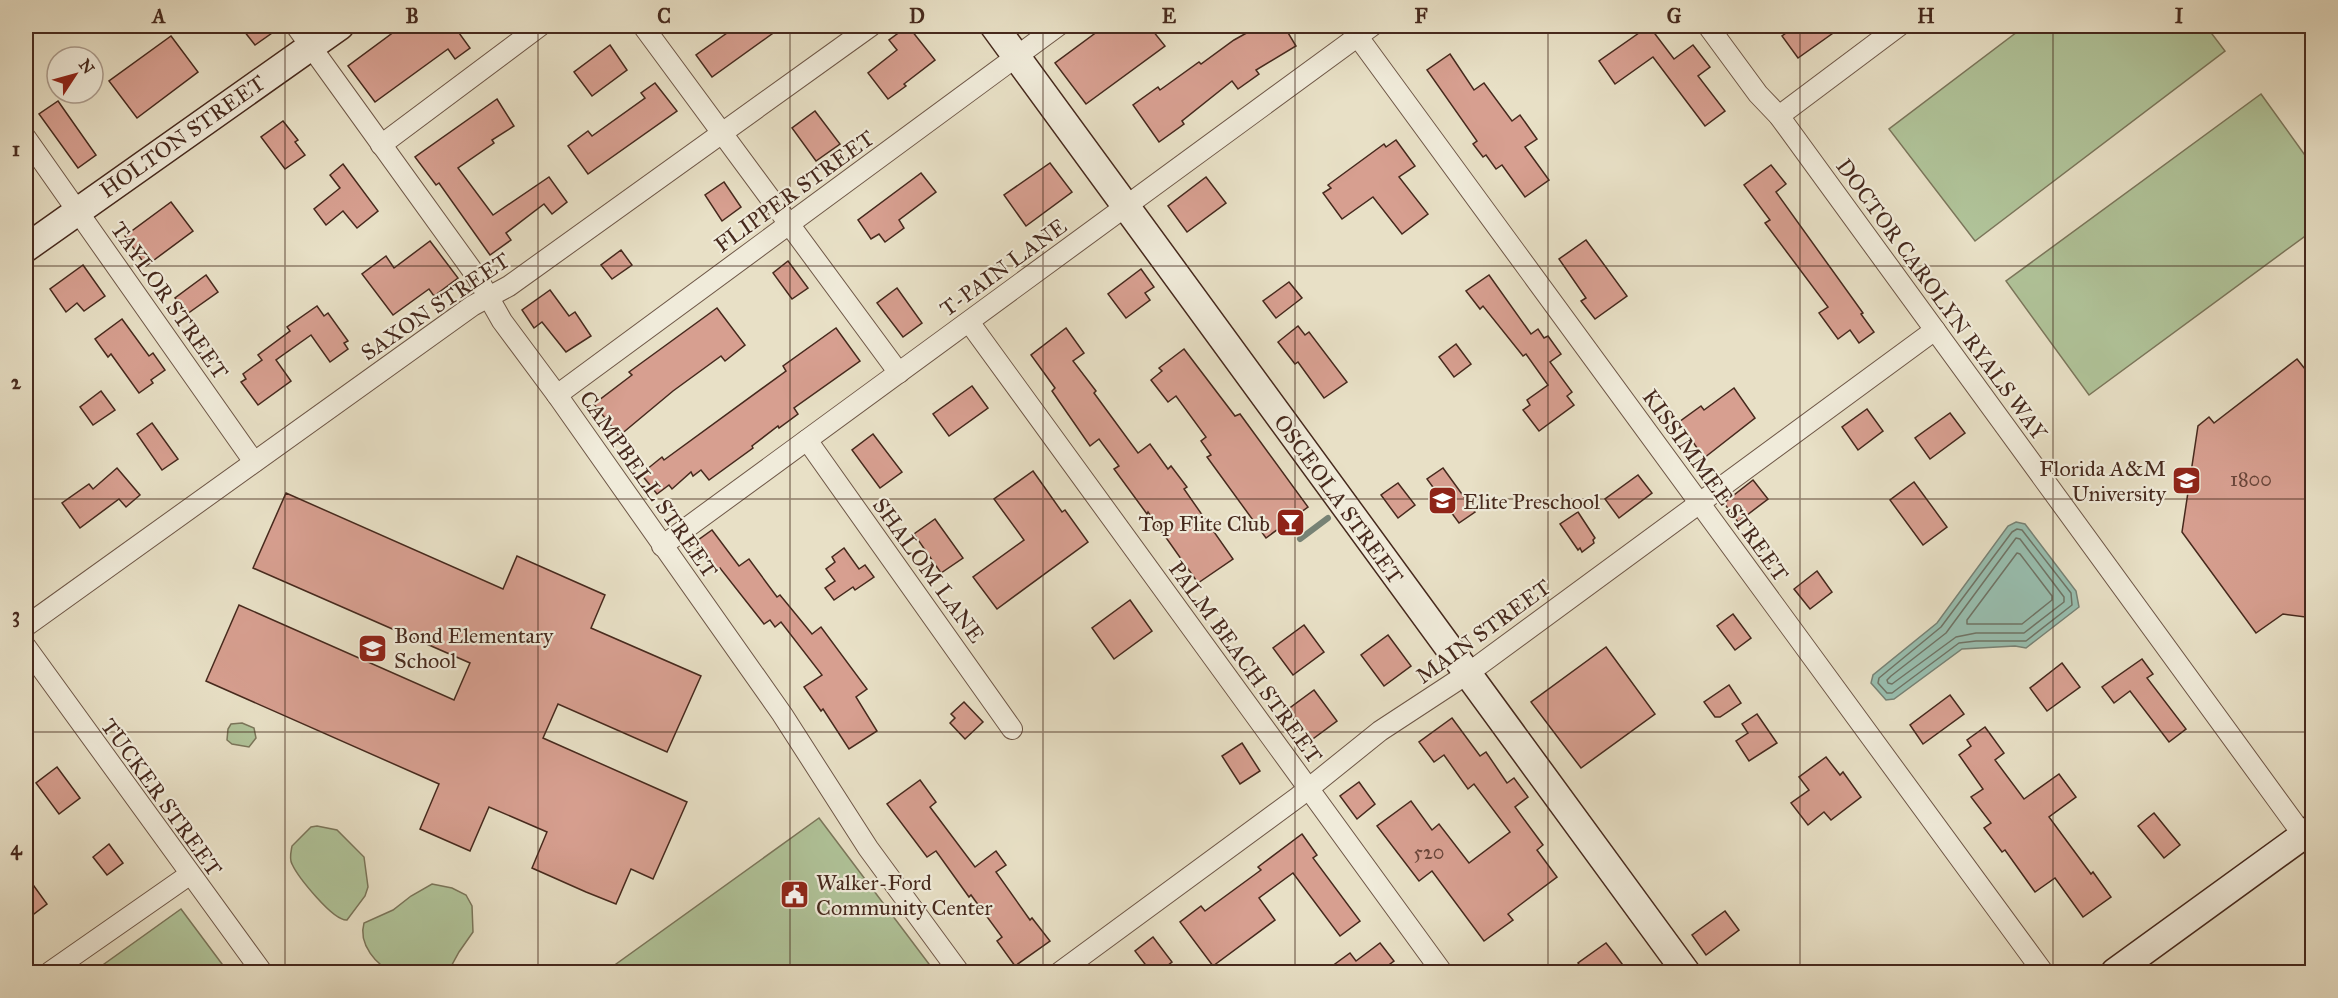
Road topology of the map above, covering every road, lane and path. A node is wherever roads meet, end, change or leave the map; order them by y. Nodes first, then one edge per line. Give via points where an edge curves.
1 (340, 26) edge
2 (540, 26) edge
3 (643, 26) edge
4 (871, 26) edge
5 (994, 26) edge
6 (1058, 26) edge
7 (1708, 26) edge
8 (1899, 26) edge
9 (1360, 29) edge
10 (303, 36) edge
11 (1016, 56) junction
12 (1779, 116) junction
13 (722, 134) junction
14 (26, 138) edge
15 (381, 145) junction
16 (1126, 207) junction
17 (77, 211) junction
18 (789, 225) junction
19 (26, 248) edge
20 (489, 297) junction
21 (969, 322) junction
22 (1935, 330) junction
23 (899, 373) junction
24 (557, 395) junction
25 (807, 440) junction
26 (254, 462) junction
27 (1701, 502) junction
28 (662, 546) junction
29 (26, 626) edge
30 (26, 647) edge
31 (1467, 674) junction
32 (1012, 729) dead end
33 (1308, 789) junction
34 (2308, 832) edge
35 (189, 875) junction
36 (50, 972) edge
37 (262, 972) edge
38 (959, 972) edge
39 (1060, 972) edge
40 (1442, 972) edge
41 (1686, 972) edge
42 (2043, 972) edge
43 (2115, 972) edge

1 - 10 street, HOLTON STREET
2 - 15 street
3 - 13 street
4 - 13 street, SAXON STREET
5 - 11 street, OSCEOLA STREET
6 - 11 street, FLIPPER STREET
7 - 12 street, DOCTOR CAROLYN RYALS WAY
8 - 12 street
9 - 16 street, T-PAIN LANE
9 - 27 street, KISSIMMEE STREET
10 - 15 street, CAMPBELL STREET
10 - 17 street, HOLTON STREET
11 - 16 street, OSCEOLA STREET
11 - 18 street, FLIPPER STREET
12 - 22 street, DOCTOR CAROLYN RYALS WAY
13 - 18 street
13 - 20 street, SAXON STREET
14 - 17 street, TAYLOR STREET
15 - 20 street, CAMPBELL STREET
16 - 21 street, T-PAIN LANE
16 - 31 street, OSCEOLA STREET
17 - 19 street, HOLTON STREET
17 - 26 street, TAYLOR STREET
18 - 23 street
18 - 24 street, FLIPPER STREET
20 - 24 street, CAMPBELL STREET via 502,321
20 - 26 street, SAXON STREET
21 - 23 street, T-PAIN LANE
21 - 33 street, PALM BEACH STREET
22 - 27 street, MAIN STREET
22 - 34 street, DOCTOR CAROLYN RYALS WAY
23 - 25 street, T-PAIN LANE
24 - 28 street, CAMPBELL STREET
25 - 28 street, T-PAIN LANE
25 - 32 street, SHALOM LANE
26 - 29 street, SAXON STREET
27 - 31 street, MAIN STREET
27 - 42 street, KISSIMMEE STREET via 1800,644
28 - 38 street, CAMPBELL STREET via 788,723 868,848
30 - 35 street, TUCKER STREET
31 - 33 street, MAIN STREET via 1380,731
31 - 41 street, OSCEOLA STREET
33 - 39 street, MAIN STREET
33 - 40 street, PALM BEACH STREET
34 - 43 street
35 - 36 street
35 - 37 street, TUCKER STREET

